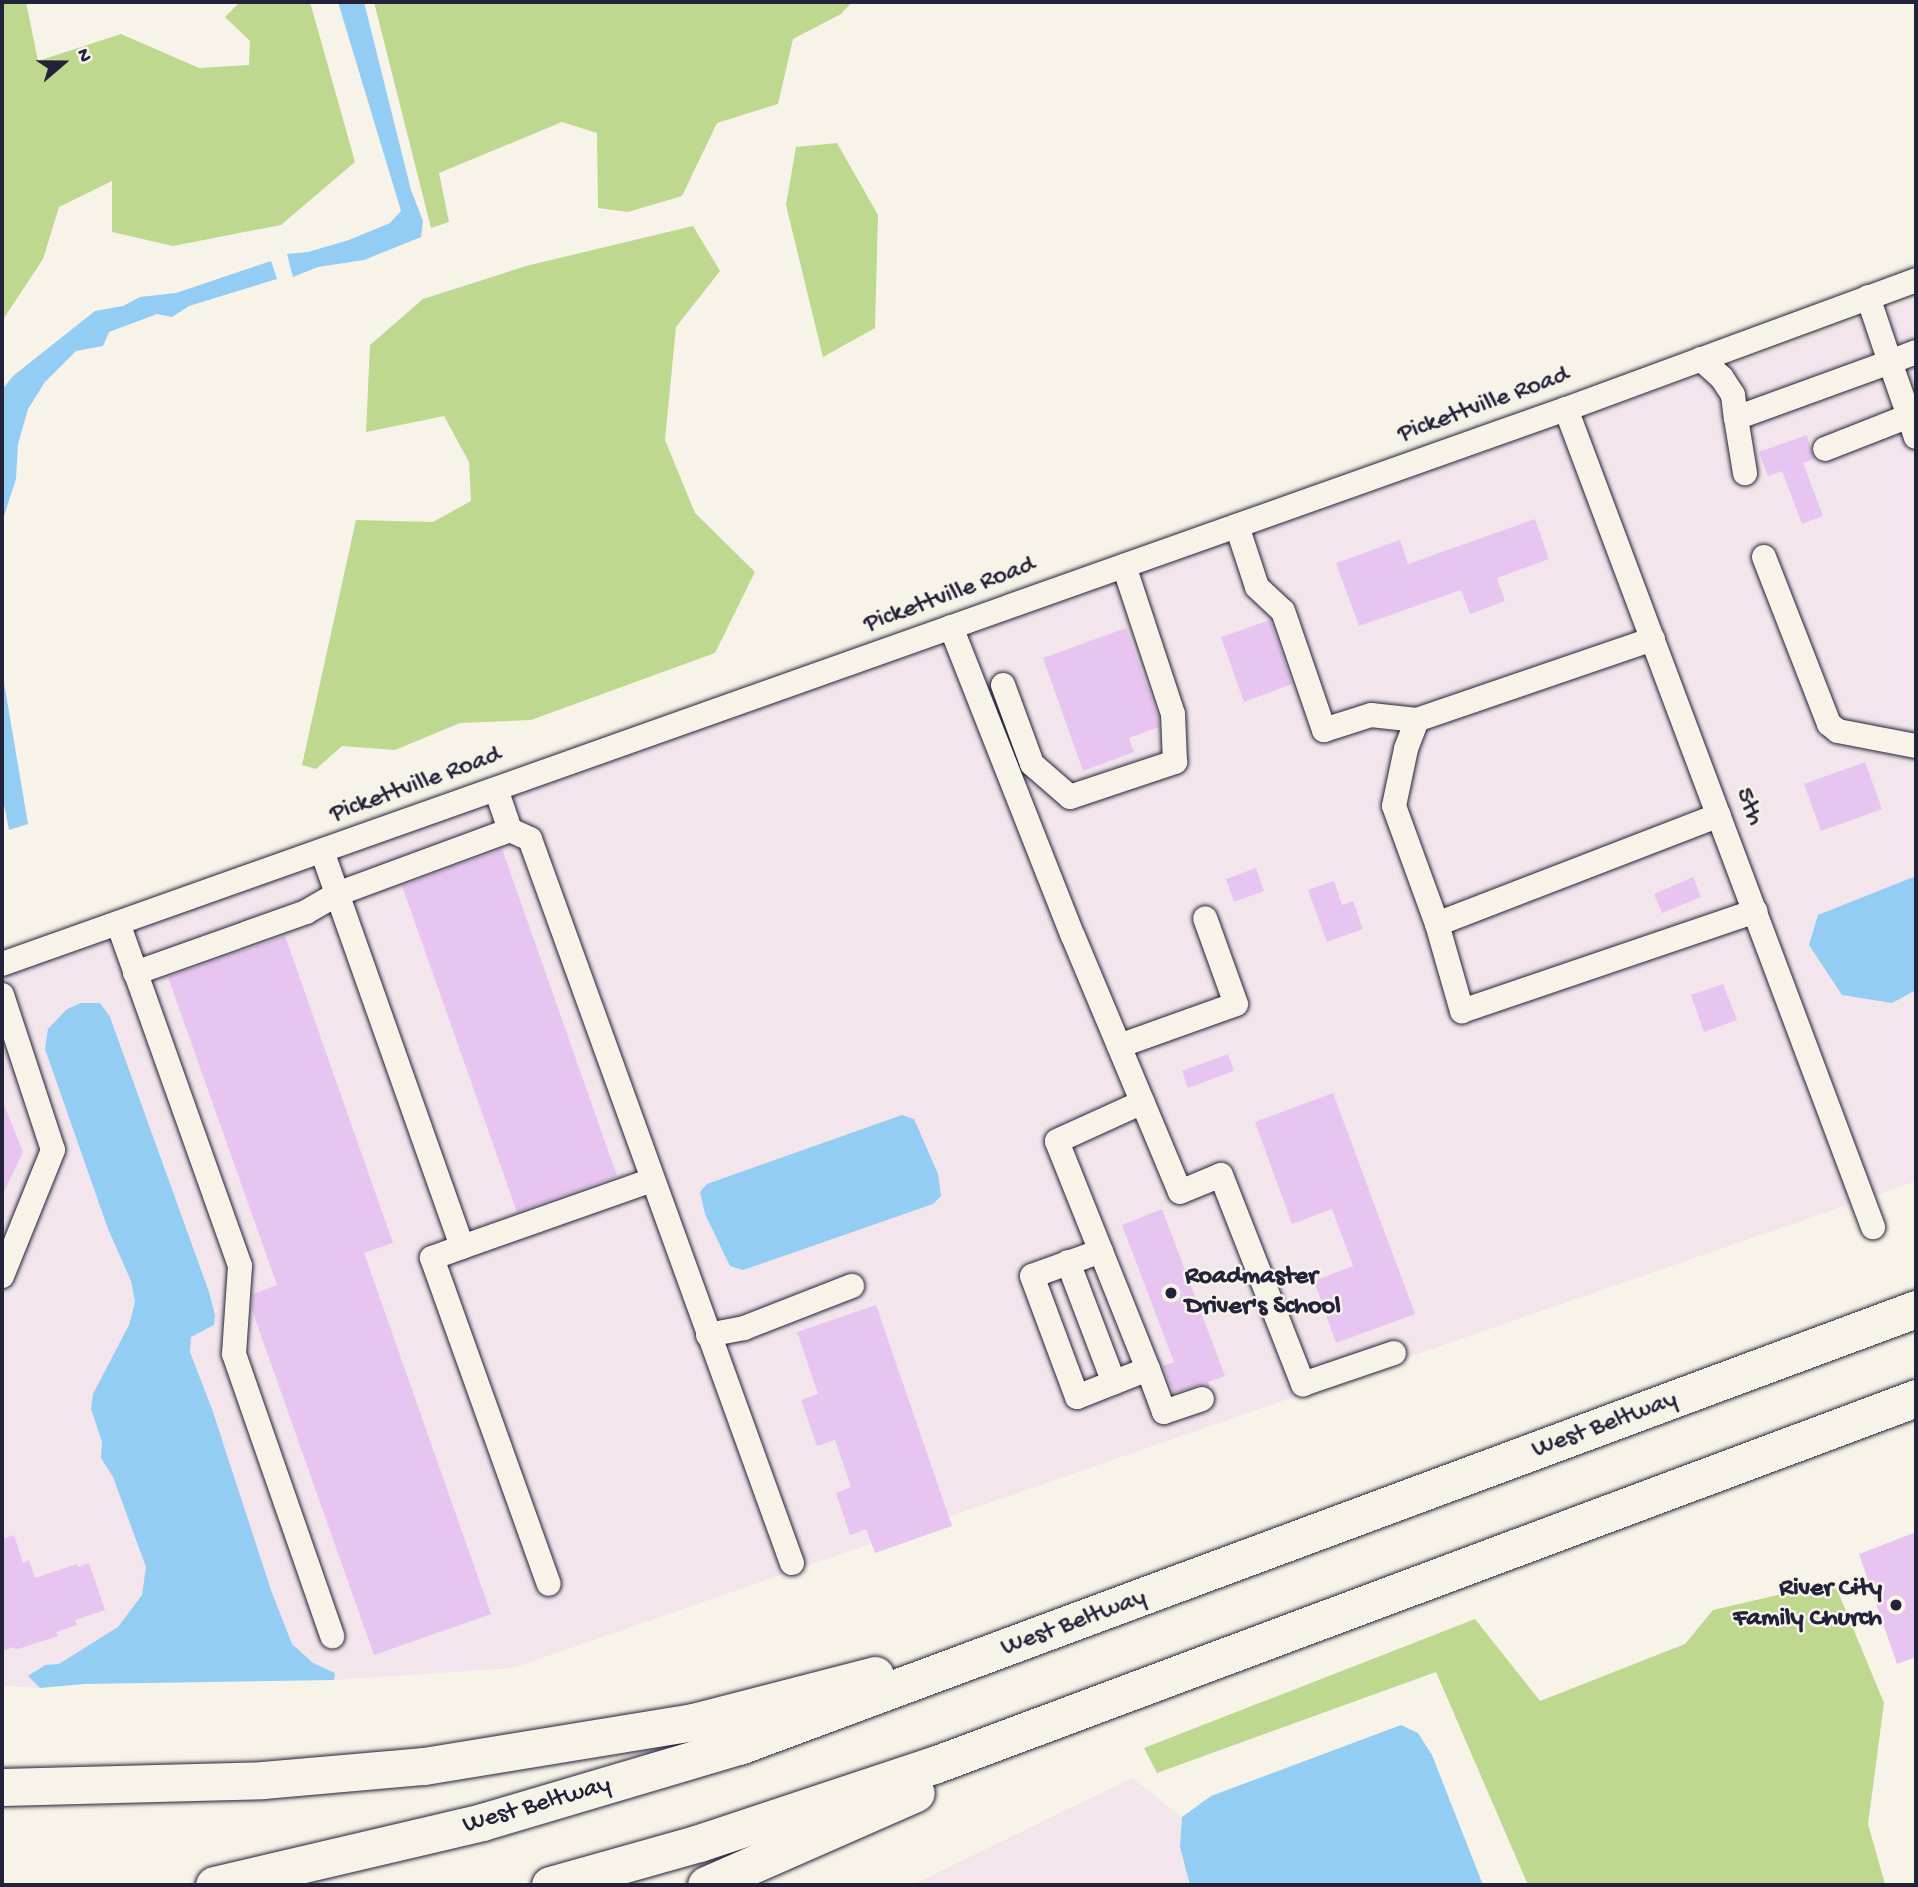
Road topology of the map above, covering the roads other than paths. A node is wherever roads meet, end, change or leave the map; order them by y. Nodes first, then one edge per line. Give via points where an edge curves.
1 (1916, 279) edge
2 (1868, 297) junction
3 (1916, 352) edge
4 (1701, 359) junction
5 (1890, 362) junction
6 (1566, 409) junction
7 (1736, 418) junction
8 (1913, 427) edge
9 (1825, 449) dead end
10 (1745, 473) dead end
11 (1237, 526) junction
12 (1764, 557) dead end
13 (1124, 566) junction
14 (951, 627) junction
15 (1653, 639) junction
16 (1003, 685) dead end
17 (1417, 720) junction
18 (1916, 746) edge
19 (496, 789) junction
20 (1719, 815) junction
21 (510, 831) junction
22 (322, 851) junction
23 (337, 894) junction
24 (1755, 911) junction
25 (1205, 918) dead end
26 (118, 923) junction
27 (1437, 925) junction
28 (2, 964) edge
29 (135, 973) junction
30 (3, 1006) edge
31 (1119, 1046) junction
32 (1143, 1102) junction
33 (652, 1180) junction
34 (1873, 1227) dead end
35 (462, 1247) junction
36 (1101, 1251) junction
37 (1068, 1262) junction
38 (2, 1276) edge
39 (852, 1286) dead end
40 (1916, 1310) edge
41 (708, 1335) junction
42 (1394, 1353) dead end
43 (1149, 1369) junction
44 (1114, 1383) junction
45 (1916, 1398) edge
46 (1202, 1399) dead end
47 (792, 1563) dead end
48 (549, 1584) dead end
49 (1096, 1616) junction
50 (332, 1636) dead end
51 (1184, 1671) junction
52 (2, 1787) edge
53 (214, 1885) edge
54 (550, 1885) edge
55 (706, 1885) edge

1 - 2 street, Pickettville Road
2 - 4 street, Pickettville Road
2 - 5 street
3 - 5 street
4 - 6 street, Pickettville Road
4 - 7 street via 1733,395
5 - 7 street
5 - 8 street
6 - 11 street, Pickettville Road
6 - 15 street, 5th
7 - 10 street
8 - 9 street
11 - 13 street, Pickettville Road
11 - 17 street via 1257,587 1283,611 1324,730 1371,715
12 - 18 street via 1829,724 1838,731
13 - 14 street, Pickettville Road
13 - 16 street via 1173,713 1175,762 1070,797 1032,764
14 - 19 street, Pickettville Road
14 - 31 street
15 - 17 street
15 - 20 street, 5th
17 - 27 street via 1394,806
19 - 21 street
19 - 22 street, Pickettville Road
20 - 24 street, 5th
20 - 27 street
21 - 23 street
21 - 33 street via 530,839
22 - 23 street
22 - 26 street, Pickettville Road
23 - 29 street via 306,912
23 - 35 street
24 - 27 street via 1462,1011
24 - 34 street, 5th
25 - 31 street via 1236,1004
26 - 28 street, Pickettville Road
26 - 29 street
29 - 50 street via 240,1266 234,1354
30 - 38 street via 53,1150
31 - 32 street
32 - 36 street via 1057,1141
32 - 42 street via 1180,1192 1221,1175 1303,1384
33 - 35 street
33 - 41 street
35 - 48 street via 432,1258
36 - 37 street
36 - 43 street
37 - 44 street
37 - 44 street via 1032,1276 1077,1398
39 - 41 street via 744,1328
40 - 49 highway, West Beltway
41 - 47 street
43 - 44 street
43 - 46 street via 1164,1412
45 - 51 highway
49 - 52 highway via 693,1722 424,1766 263,1780
49 - 53 highway, West Beltway via 654,1773 389,1846
51 - 54 highway via 921,1769 699,1843
51 - 55 highway via 1105,1717 938,1783

